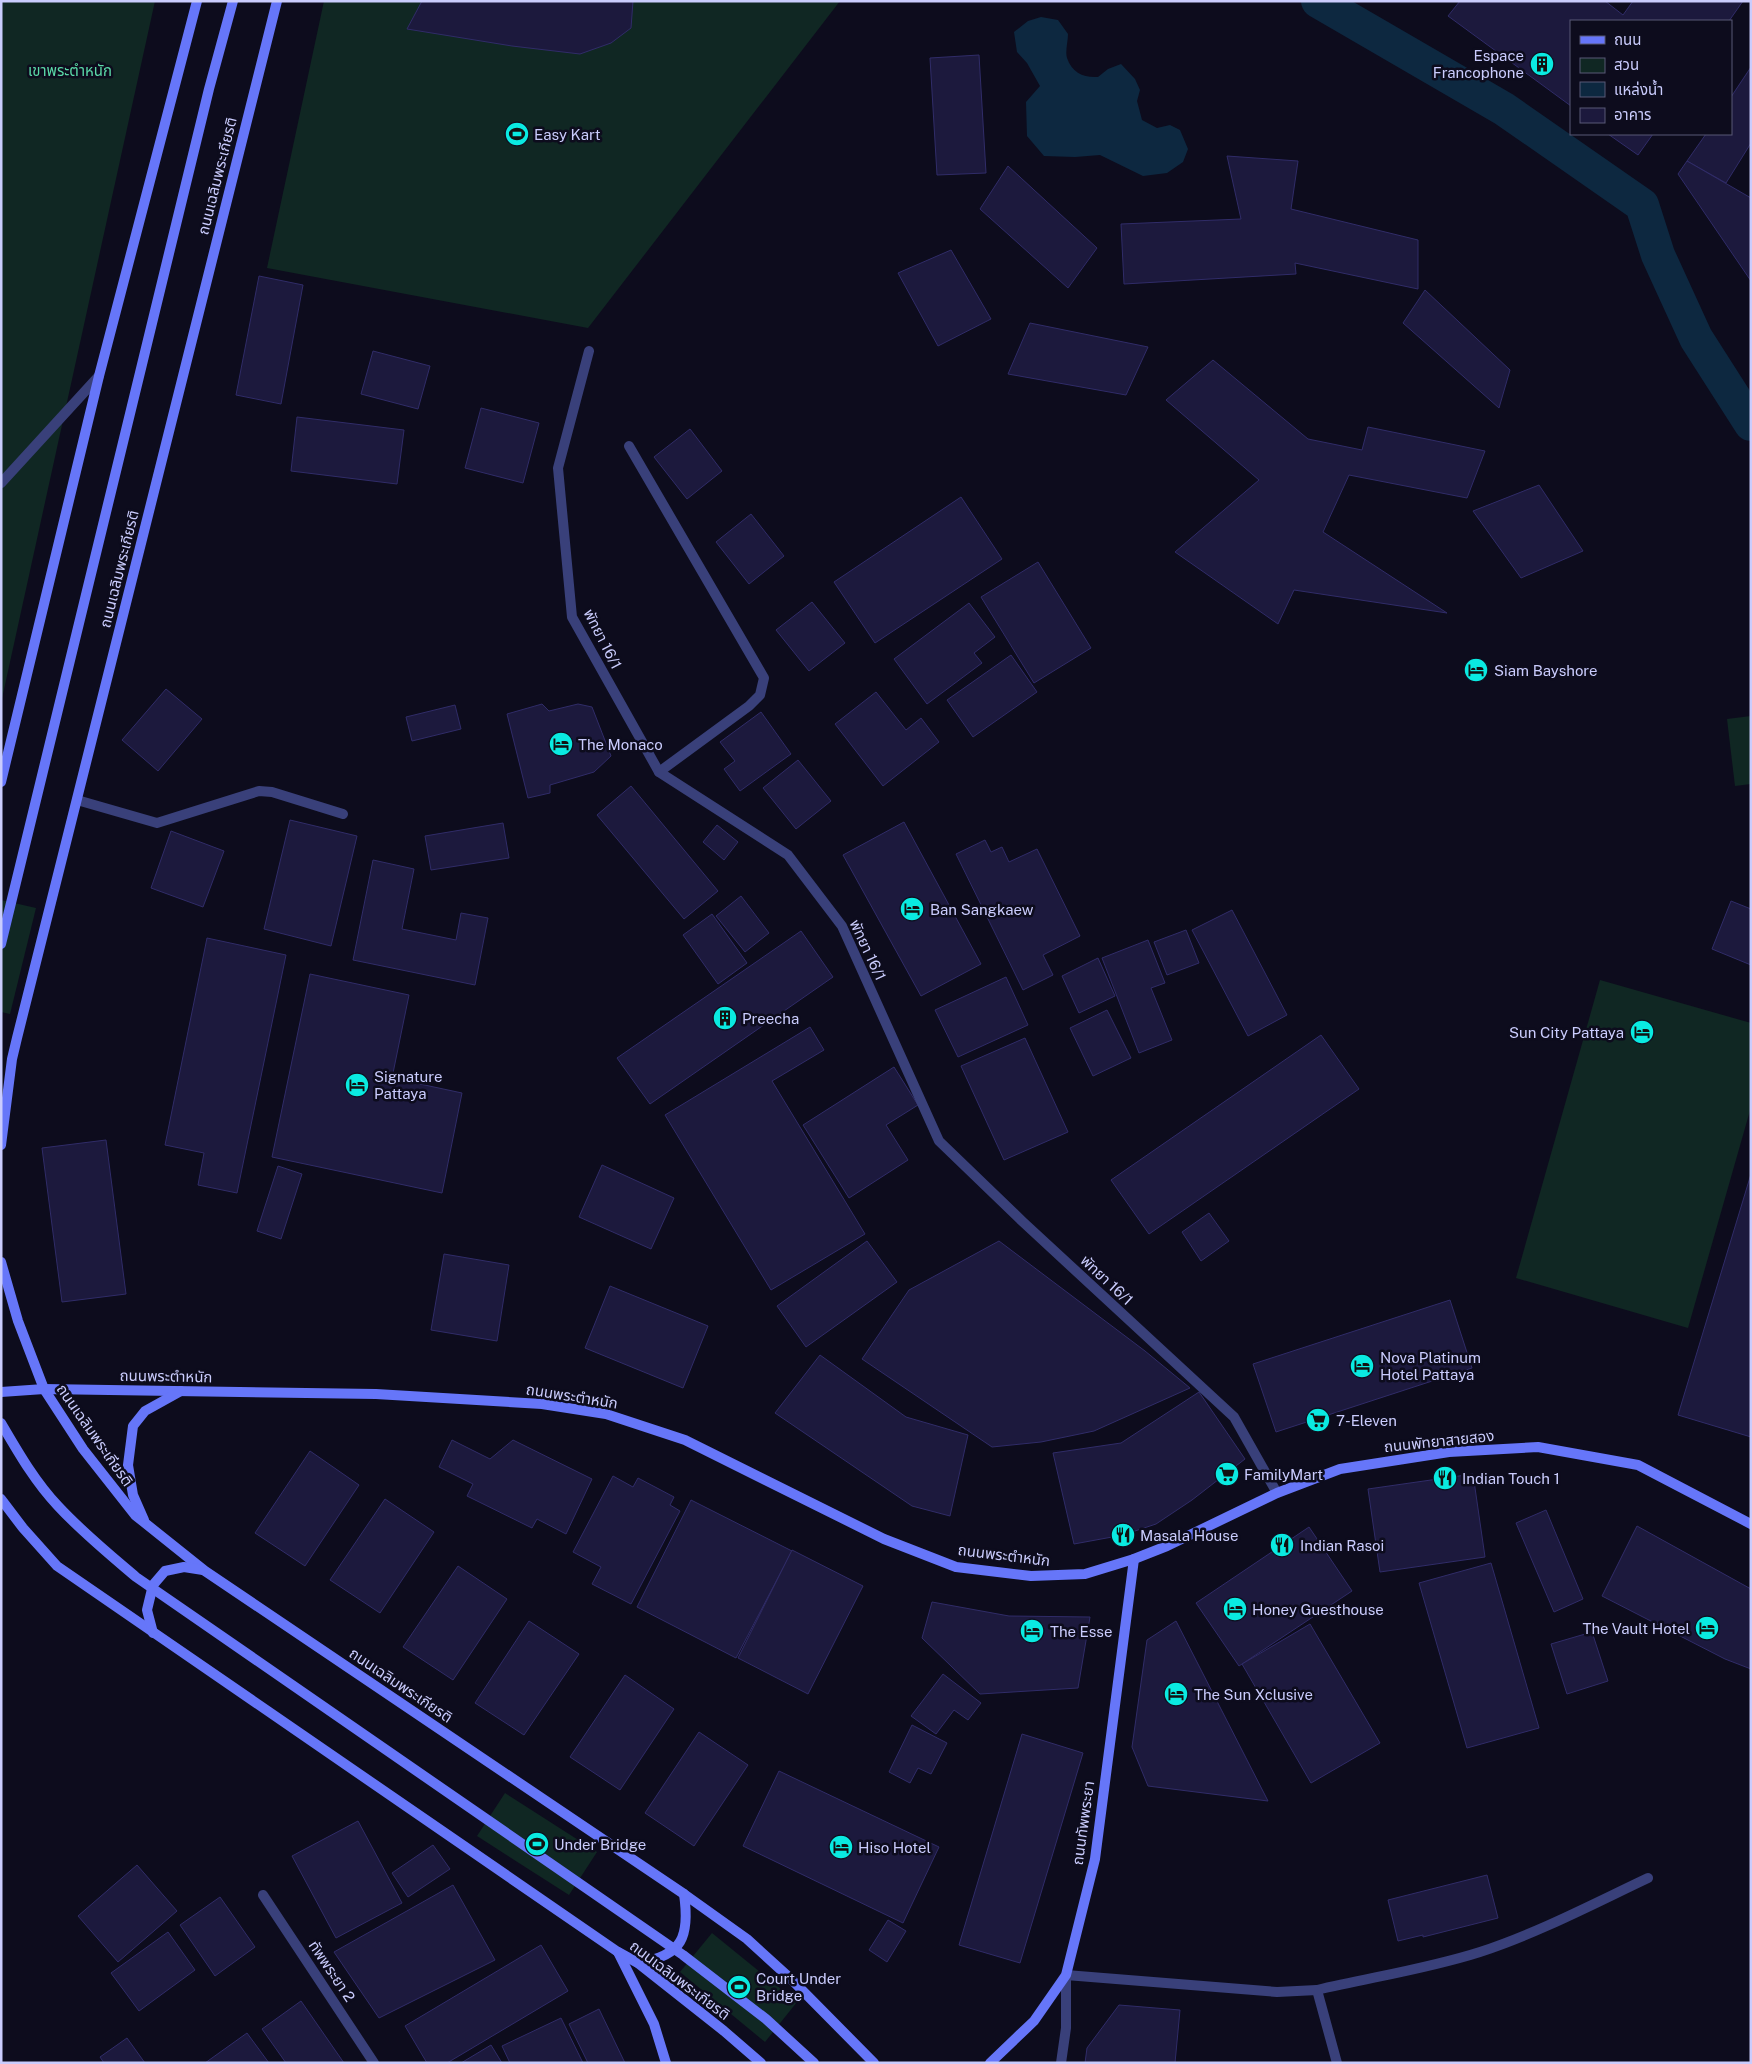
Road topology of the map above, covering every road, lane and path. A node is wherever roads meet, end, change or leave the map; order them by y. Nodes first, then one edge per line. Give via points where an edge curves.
1 (197, 1) edge
2 (233, 1) edge
3 (277, 1) edge
4 (589, 351) dead end
5 (98, 376) junction
6 (629, 446) dead end
7 (1, 483) edge
8 (658, 772) junction
9 (1, 782) edge
10 (77, 800) junction
11 (343, 814) dead end
12 (1, 944) edge
13 (12, 1059) junction
14 (1, 1064) edge
15 (1, 1145) edge
16 (1, 1262) edge
17 (44, 1389) junction
18 (182, 1390) junction
19 (1, 1392) edge
20 (1, 1423) edge
21 (1277, 1493) junction
22 (1, 1499) edge
23 (146, 1524) junction
24 (1751, 1524) edge
25 (1134, 1559) junction
26 (205, 1571) junction
27 (153, 1633) junction
28 (1648, 1878) dead end
29 (684, 1894) junction
30 (264, 1895) dead end
31 (618, 1952) junction
32 (638, 1963) junction
33 (1066, 1976) junction
34 (1318, 1990) junction
35 (374, 2063) edge
36 (666, 2063) edge
37 (761, 2063) edge
38 (814, 2063) edge
39 (874, 2063) edge
40 (990, 2063) edge
41 (1061, 2063) edge
42 (1337, 2063) edge

1 - 5 main road
2 - 12 main road
3 - 10 main road, ถนนเฉลิมพระเกียรติ
4 - 8 street, พัทยา 16/1 via 558,468 572,617
5 - 7 street
5 - 9 main road
6 - 8 street via 764,678 760,695 749,706
8 - 21 street, พัทยา 16/1 via 788,855 842,926 939,1141 1234,1418
10 - 11 street via 157,823 259,791
10 - 13 main road, ถนนเฉลิมพระเกียรติ
13 - 14 main road
13 - 15 main road, ถนนเฉลิมพระเกียรติ
16 - 17 main road, ถนนเฉลิมพระเกียรติ via 18,1321
17 - 18 main road, ถนนพระตำหนัก
17 - 19 main road, ถนนพระตำหนัก
17 - 23 main road, ถนนเฉลิมพระเกียรติ via 83,1449 135,1515
18 - 23 main road via 145,1411 133,1426 128,1465 133,1495
18 - 25 main road, ถนนพระตำหนัก via 376,1394 542,1404 606,1414 685,1440 884,1539 956,1567 1031,1576 1064,1576 1085,1574
20 - 38 main road, bridge via 20,1457 57,1505 136,1577 683,1955 766,2018
21 - 24 main road, ถนนพัทยาสายสอง via 1340,1469 1449,1452 1538,1447 1638,1465
21 - 25 main road, ถนนพัทยาสายสอง
22 - 27 main road, ถนนเฉลิมพระเกียรติ via 57,1566
23 - 26 main road, ถนนเฉลิมพระเกียรติ
25 - 33 main road, ถนนทัพพระยา via 1094,1859
26 - 27 main road via 184,1567 165,1571 153,1585 147,1610
26 - 29 main road, ถนนเฉลิมพระเกียรติ
27 - 31 main road, ถนนเฉลิมพระเกียรติ
28 - 34 street via 1525,1936 1479,1952
29 - 32 main road via 686,1920 680,1942 665,1957
29 - 39 main road, ถนนเฉลิมพระเกียรติ via 747,1939
30 - 35 street, ทัพพระยา 2
31 - 32 main road, ถนนเฉลิมพระเกียรติ
31 - 36 main road via 654,2024
32 - 37 main road, ถนนเฉลิมพระเกียรติ
33 - 34 street via 1277,1992
33 - 40 main road, ถนนทัพพระยา via 1034,2021
33 - 41 street via 1066,2028
34 - 42 street

